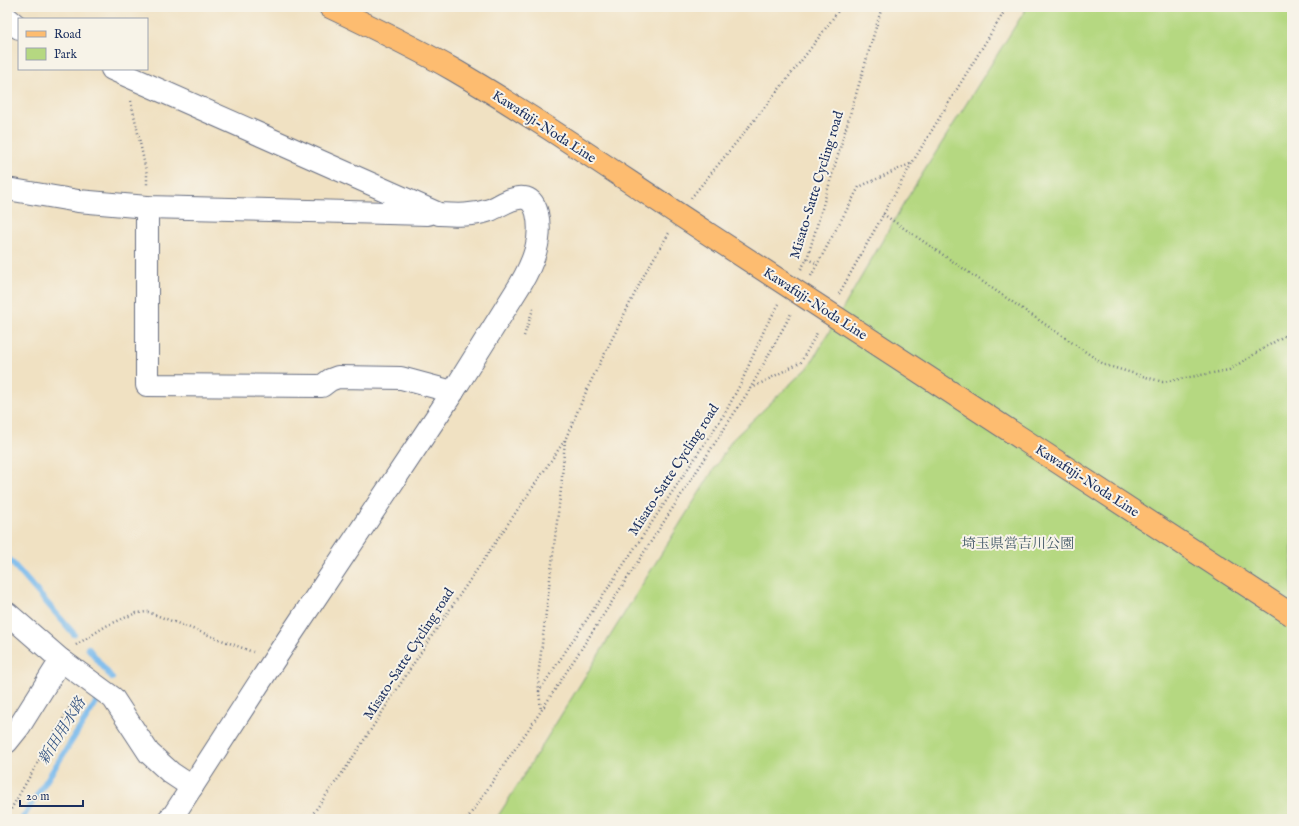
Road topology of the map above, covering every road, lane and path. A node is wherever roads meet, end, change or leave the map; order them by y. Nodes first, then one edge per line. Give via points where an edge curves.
1 (330, 7) edge
2 (841, 7) edge
3 (882, 7) edge
4 (1007, 7) edge
5 (7, 18) edge
6 (18, 27) edge
7 (114, 70) edge
8 (130, 97) dead end
9 (912, 163) junction
10 (7, 189) edge
11 (689, 201) dead end
12 (147, 207) junction
13 (439, 214) junction
14 (883, 214) junction
15 (671, 229) dead end
16 (807, 259) junction
17 (818, 264) junction
18 (799, 272) dead end
19 (810, 278) dead end
20 (838, 295) dead end
21 (782, 299) dead end
22 (795, 306) dead end
23 (820, 329) dead end
24 (1292, 330) edge
25 (750, 389) junction
26 (453, 392) junction
27 (565, 440) junction
28 (7, 613) edge
29 (1292, 615) edge
30 (61, 660) junction
31 (274, 660) junction
32 (86, 678) junction
33 (539, 691) junction
34 (541, 711) junction
35 (7, 742) edge
36 (192, 787) junction
37 (7, 816) edge
38 (169, 819) edge
39 (309, 819) edge
40 (467, 819) edge

1 - 29 main road, Kawafuji-Noda Line, bridge via 404,42 517,108
2 - 11 path
3 - 16 path, Misato-Satte Cycling road
4 - 9 path
5 - 6 street
7 - 13 street
8 - 12 path via 147,175
9 - 14 path
9 - 17 path via 859,187
10 - 12 street via 78,201
12 - 13 street
12 - 26 street via 147,385 322,386 338,377 401,378
13 - 26 street via 460,216 478,213 524,198 531,200 535,206 540,227 530,268
14 - 20 path
14 - 24 path via 1105,365 1163,382 1229,370
15 - 27 path, Misato-Satte Cycling road via 645,273 589,385
16 - 17 path
16 - 18 path, Misato-Satte Cycling road
17 - 19 path
21 - 33 path, Misato-Satte Cycling road via 766,326 725,413
22 - 25 path
23 - 25 path via 801,362
25 - 34 path
26 - 31 street
27 - 33 path, Misato-Satte Cycling road via 538,677
27 - 39 path, Misato-Satte Cycling road via 425,646 348,765
28 - 30 street
30 - 31 path via 77,644 106,626 136,613 148,612
30 - 32 street
30 - 35 street
31 - 36 street
32 - 36 street via 113,698 149,753 171,773
32 - 37 path
33 - 34 path
34 - 40 path
36 - 38 street

